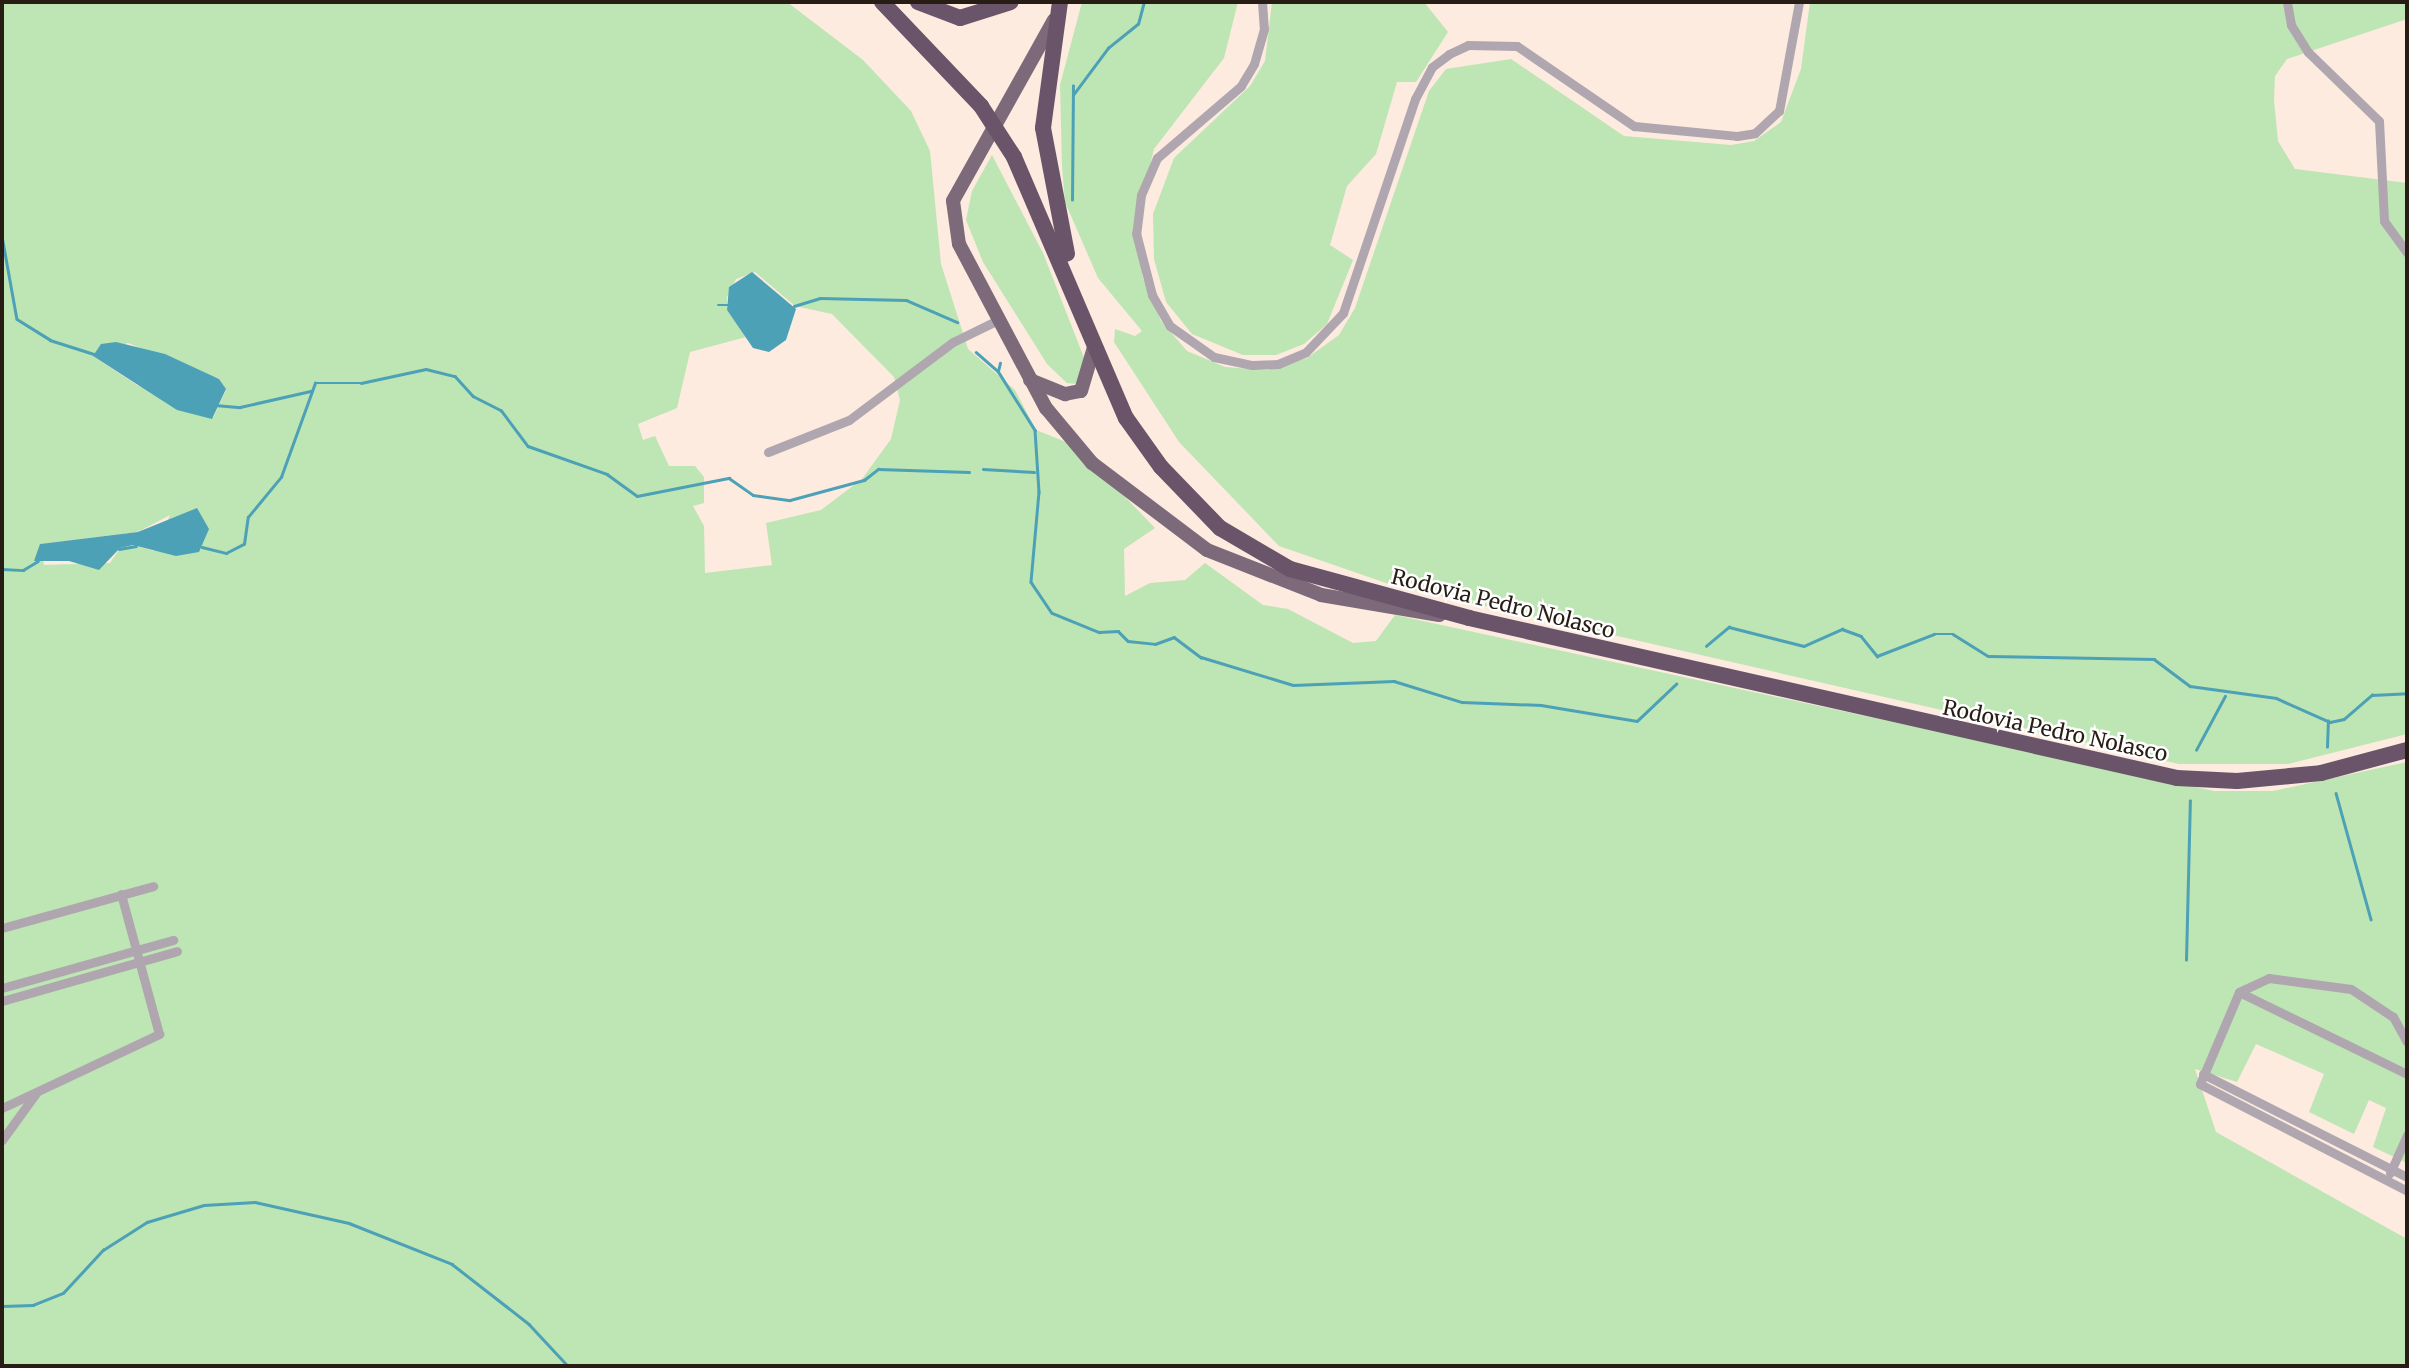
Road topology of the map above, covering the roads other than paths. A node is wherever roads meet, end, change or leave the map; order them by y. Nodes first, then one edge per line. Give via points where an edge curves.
1 (882, 2) edge
2 (918, 2) edge
3 (1011, 2) edge
4 (1060, 2) edge
5 (1262, 2) edge
6 (1799, 2) edge
7 (2287, 2) edge
8 (2407, 253) edge
9 (1073, 287) junction
10 (1000, 319) junction
11 (1094, 347) junction
12 (1030, 380) junction
13 (836, 426) junction
14 (823, 440) dead end
15 (768, 452) dead end
16 (1469, 618) junction
17 (2407, 750) edge
18 (153, 886) dead end
19 (121, 894) junction
20 (2, 928) edge
21 (173, 940) dead end
22 (137, 950) junction
23 (177, 951) dead end
24 (141, 961) junction
25 (2, 988) edge
26 (2239, 992) junction
27 (2, 1001) edge
28 (2407, 1042) edge
29 (2203, 1074) junction
30 (2407, 1074) edge
31 (36, 1093) junction
32 (2, 1108) edge
33 (2407, 1135) edge
34 (2, 1140) edge
35 (2392, 1169) junction
36 (2407, 1177) edge
37 (2385, 1180) junction
38 (2407, 1191) edge

1 - 9 highway, Rodovia Pedro Nolasco, bridge via 981,106 1014,157
2 - 3 highway via 960,18
4 - 9 highway via 1043,128
4 - 10 main road via 1044,44 953,201 959,244
5 - 6 street via 1264,29 1254,64 1241,86 1157,158 1140,195 1136,233 1152,295 1170,326 1214,357 1252,365 1278,364 1306,352 1343,313 1415,99 1432,67 1449,54 1468,46 1517,46 1634,126 1737,136 1755,133 1779,111
7 - 8 street via 2298,40 2379,121 2384,221
9 - 11 highway, Rodovia Pedro Nolasco
10 - 12 main road
10 - 13 street via 953,341
11 - 12 main road via 1081,391 1065,394
11 - 16 highway, Rodovia Pedro Nolasco via 1126,418 1161,467 1220,528 1314,579
12 - 16 main road via 1092,463 1207,550 1321,595
13 - 14 street
13 - 15 street
16 - 17 highway, Rodovia Pedro Nolasco via 2177,778 2237,781 2321,773
18 - 19 street
19 - 20 street
19 - 22 street
21 - 22 street
22 - 24 street
22 - 25 street
23 - 24 street
24 - 27 street
24 - 31 street via 159,1034
26 - 28 street via 2269,978 2329,981 2383,1008
26 - 29 street
26 - 30 street
29 - 35 street
29 - 37 street via 2204,1087
31 - 32 street
31 - 34 street
33 - 35 street
35 - 36 street
35 - 37 street
37 - 38 street

